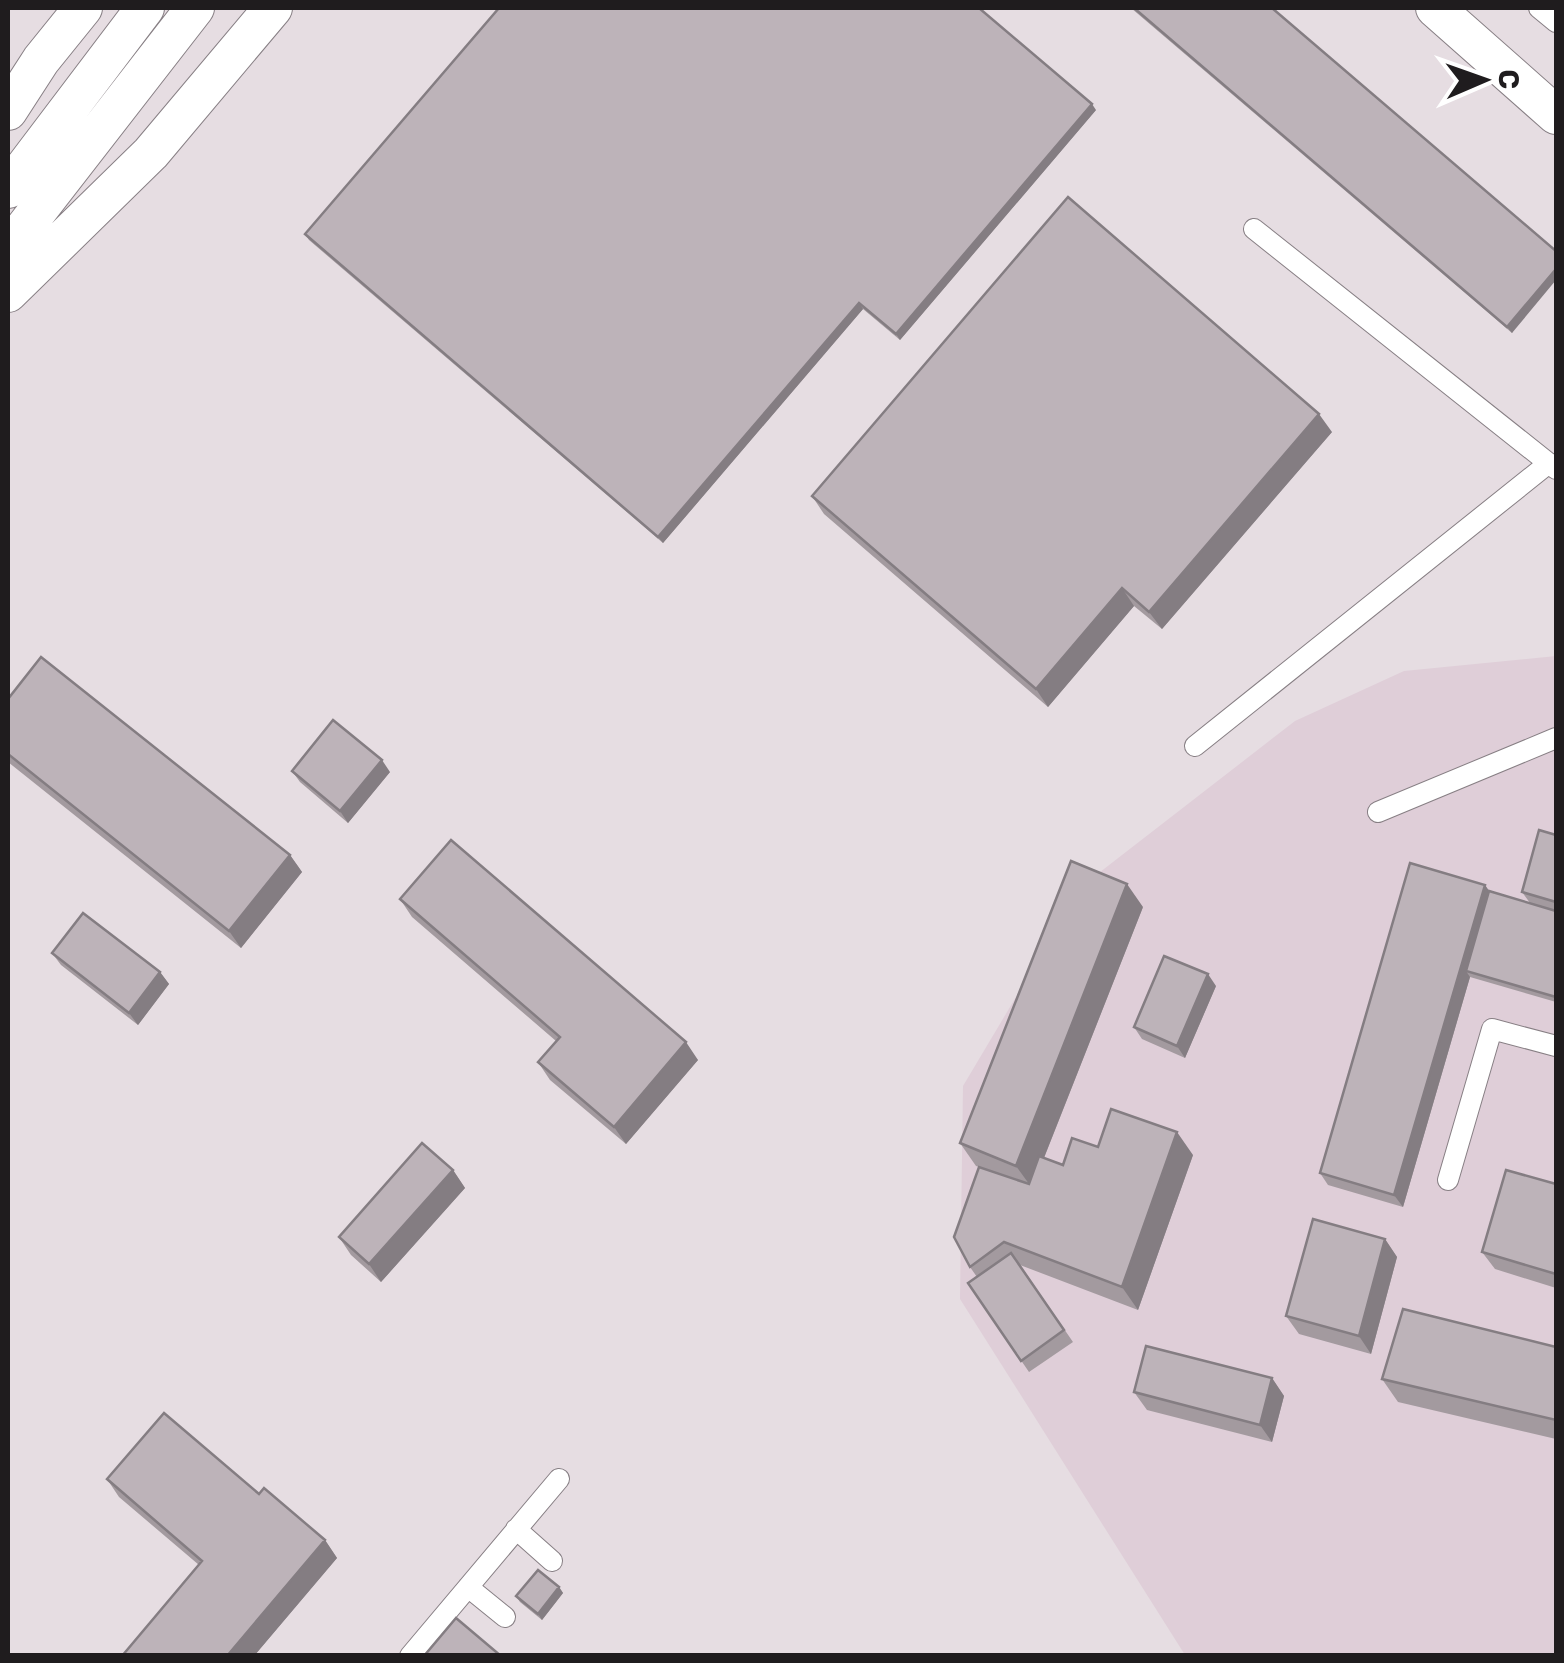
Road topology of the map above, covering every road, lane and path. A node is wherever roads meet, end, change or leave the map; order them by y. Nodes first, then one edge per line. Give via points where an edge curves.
1 (83, 8) edge
2 (195, 8) edge
3 (273, 8) edge
4 (1435, 8) edge
5 (1540, 8) edge
6 (141, 13) edge
7 (1556, 22) edge
8 (8, 111) edge
9 (1556, 115) edge
10 (8, 188) edge
11 (1254, 229) dead end
12 (8, 250) edge
13 (8, 293) edge
14 (1553, 466) edge
15 (1556, 738) edge
16 (1195, 746) dead end
17 (1378, 812) dead end
18 (1556, 1046) edge
19 (1448, 1180) dead end
20 (559, 1479) dead end
21 (516, 1529) junction
22 (552, 1560) dead end
23 (468, 1587) junction
24 (505, 1616) dead end
25 (410, 1656) edge

1 - 8 street
2 - 12 street
3 - 13 street via 152,153
4 - 9 street
5 - 7 lane
6 - 10 street
11 - 14 lane
14 - 16 lane
15 - 17 lane
18 - 19 lane via 1492,1028
20 - 21 lane
21 - 22 lane
21 - 23 lane
23 - 24 lane
23 - 25 lane

